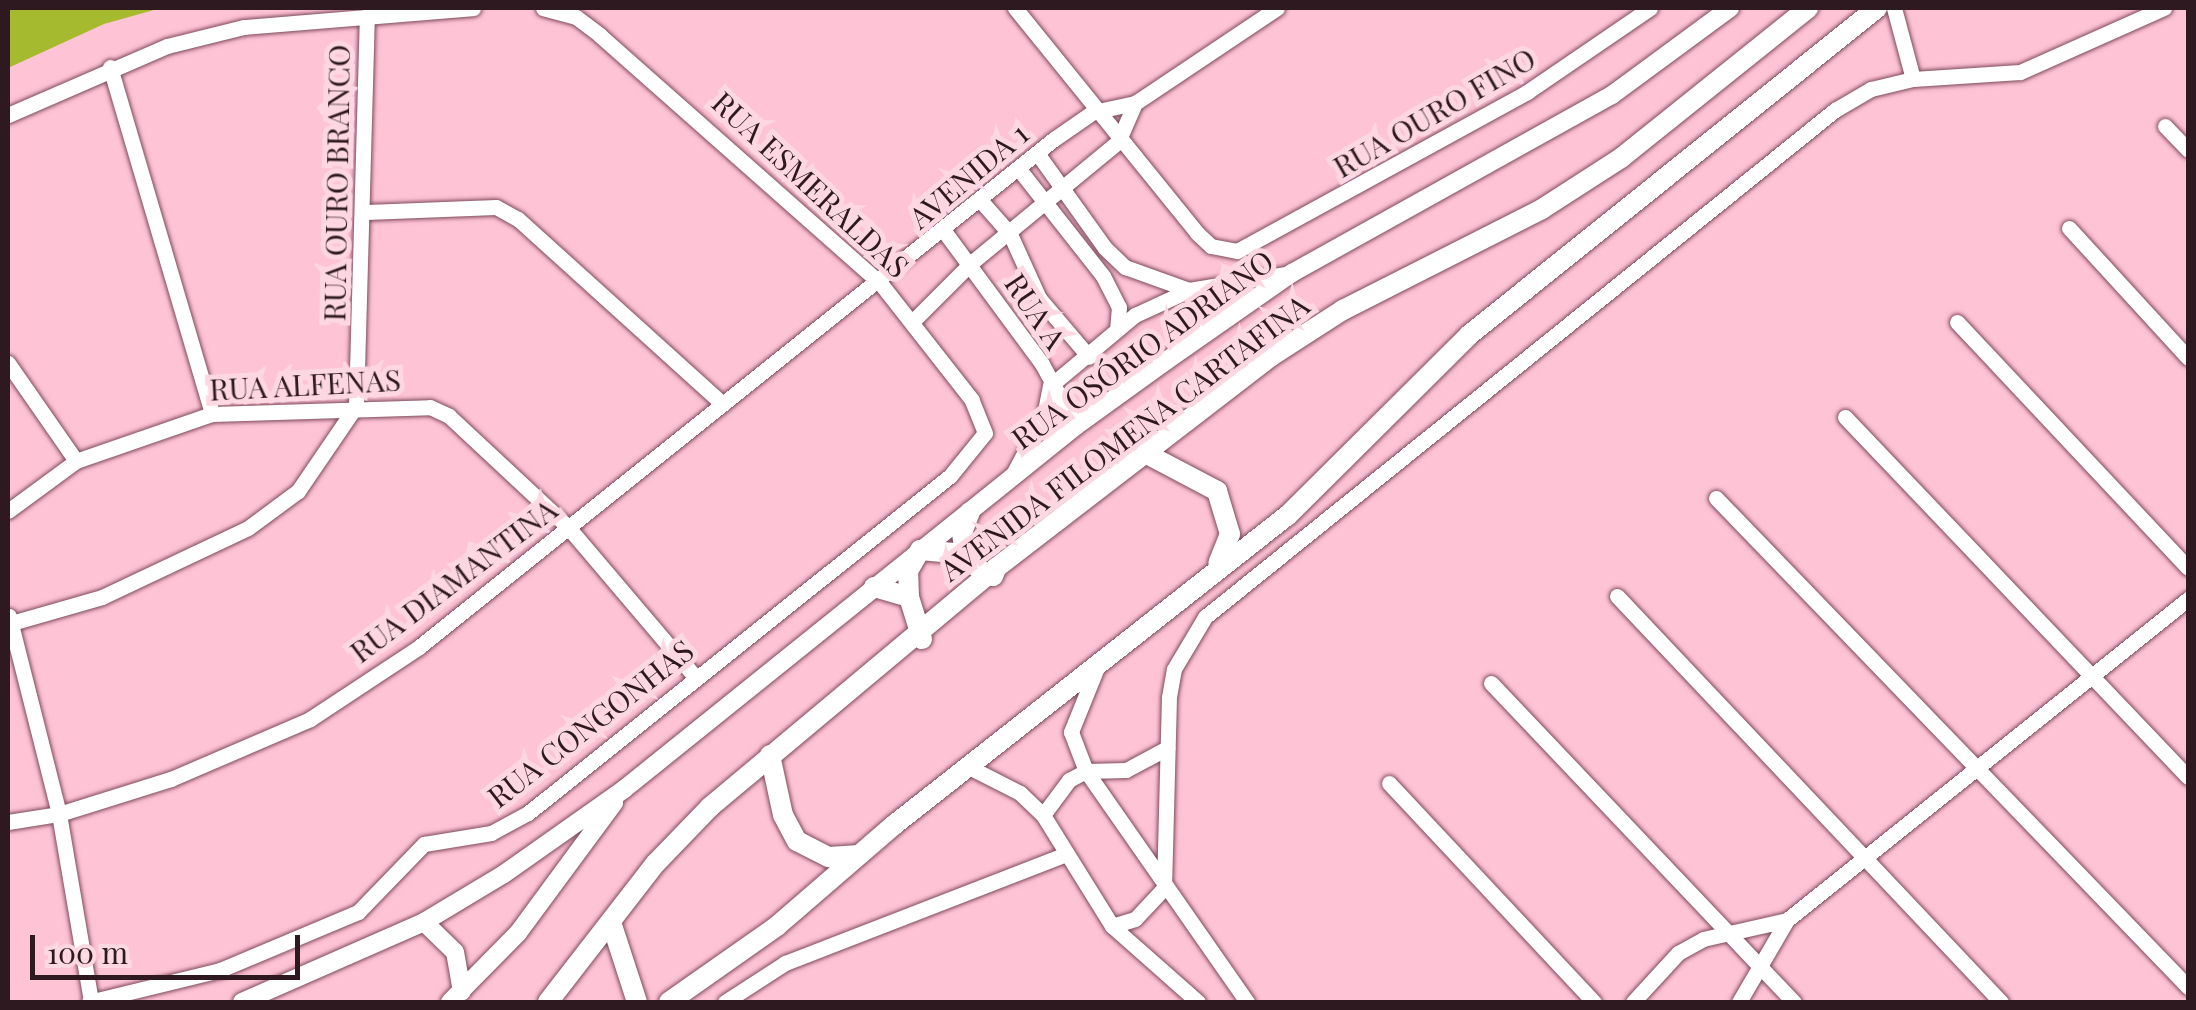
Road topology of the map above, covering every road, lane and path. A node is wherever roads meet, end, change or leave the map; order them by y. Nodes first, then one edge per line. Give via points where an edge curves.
1 (473, 8) edge
2 (543, 8) edge
3 (1015, 8) edge
4 (1277, 8) edge
5 (1650, 8) edge
6 (1730, 8) edge
7 (1808, 8) edge
8 (1877, 8) edge
9 (1894, 8) edge
10 (2164, 8) edge
11 (367, 16) junction
12 (110, 67) junction
13 (1913, 79) junction
14 (1134, 103) junction
15 (1093, 112) junction
16 (8, 115) edge
17 (2164, 126) dead end
18 (1118, 142) junction
19 (2188, 150) edge
20 (1037, 153) junction
21 (1018, 168) junction
22 (1066, 187) junction
23 (981, 201) junction
24 (1046, 204) junction
25 (366, 212) junction
26 (2069, 228) dead end
27 (944, 231) junction
28 (1010, 234) junction
29 (971, 263) junction
30 (1292, 272) junction
31 (880, 284) junction
32 (1189, 290) junction
33 (914, 320) junction
34 (1957, 322) dead end
35 (1117, 328) junction
36 (1210, 330) junction
37 (1089, 357) junction
38 (2188, 358) edge
39 (8, 363) edge
40 (1050, 386) junction
41 (723, 404) junction
42 (356, 406) junction
43 (212, 414) junction
44 (1845, 417) dead end
45 (1076, 426) junction
46 (978, 449) joint
47 (1143, 452) junction
48 (76, 461) junction
49 (1010, 480) junction
50 (1716, 498) dead end
51 (8, 511) edge
52 (970, 512) junction
53 (568, 526) junction
54 (920, 550) junction
55 (965, 554) junction
56 (996, 568) junction
57 (2188, 568) edge
58 (1211, 572) junction
59 (874, 587) junction
60 (909, 596) junction
61 (1617, 596) dead end
62 (2188, 599) edge
63 (9, 620) edge
64 (908, 641) junction
65 (1097, 668) junction
66 (2089, 676) junction
67 (695, 677) junction
68 (1491, 683) dead end
69 (1167, 748) junction
70 (770, 755) junction
71 (969, 767) junction
72 (1977, 767) junction
73 (1086, 771) junction
74 (2188, 777) edge
75 (1389, 783) dead end
76 (624, 790) junction
77 (59, 814) junction
78 (1042, 815) junction
79 (8, 822) edge
80 (859, 855) junction
81 (1064, 855) junction
82 (1862, 860) junction
83 (1164, 888) junction
84 (1787, 920) junction
85 (424, 922) junction
86 (611, 922) junction
87 (1112, 926) junction
88 (1731, 934) junction
89 (1760, 968) junction
90 (2188, 987) edge
91 (456, 997) edge
92 (90, 1002) edge
93 (242, 1002) edge
94 (548, 1002) edge
95 (637, 1002) edge
96 (669, 1002) edge
97 (725, 1002) edge
98 (1198, 1002) edge
99 (1248, 1002) edge
100 (1594, 1002) edge
101 (1633, 1002) edge
102 (1738, 1002) edge
103 (1794, 1002) edge
104 (2001, 1002) edge

1 - 11 street
2 - 31 street, RUA ESMERALDAS via 576,17 600,34
3 - 15 street
4 - 14 street
5 - 18 street, RUA OURO FINO via 1527,92 1237,251 1211,246 1197,234
6 - 30 street, RUA OSÓRIO ADRIANO via 1612,95
7 - 47 main road, AVENIDA FILOMENA CARTAFINA via 1621,158 1542,209 1343,310
8 - 58 main road via 1468,335 1318,488
9 - 13 street
10 - 13 street via 2020,72
11 - 12 street via 244,27
11 - 25 street, RUA OURO BRANCO
12 - 16 street
12 - 43 street
13 - 69 street via 1871,89 1835,110 1204,617 1174,670
14 - 15 street
14 - 18 street
15 - 18 street
15 - 20 street, AVENIDA 1
17 - 19 street
18 - 22 street
20 - 21 street, AVENIDA 1
20 - 22 street
21 - 23 street, AVENIDA 1
21 - 24 street
22 - 24 street
22 - 32 street via 1125,266
23 - 27 street, AVENIDA 1
23 - 28 street, RUA A
24 - 28 street
24 - 35 street via 1104,276 1118,306
25 - 41 street via 479,205 507,213
25 - 42 street, RUA OURO BRANCO
26 - 38 street
27 - 29 street, RUA A
27 - 31 street, AVENIDA 1
28 - 29 street
28 - 37 street, RUA A via 1038,298
29 - 33 street
29 - 40 street, RUA A via 1042,364
30 - 32 street
30 - 36 street, RUA OSÓRIO ADRIANO
31 - 33 street, RUA ESMERALDAS
31 - 41 street, RUA DIAMANTINA
32 - 35 street
32 - 36 street
33 - 46 street, RUA ESMERALDAS via 980,411 985,433
34 - 57 street
35 - 37 street
36 - 45 street, RUA OSÓRIO ADRIANO
37 - 40 street
39 - 48 street
40 - 45 street, RUA A
40 - 49 street via 1044,416
41 - 53 street, RUA DIAMANTINA
42 - 43 street, RUA ALFENAS
42 - 53 street, RUA ALFENAS via 414,404 449,416
42 - 63 street via 298,491 248,528 161,573
43 - 48 street, RUA ALFENAS
44 - 66 street
45 - 49 street, RUA OSÓRIO ADRIANO
46 - 67 street, RUA CONGONHAS
47 - 56 main road, AVENIDA FILOMENA CARTAFINA
47 - 58 main road via 1198,476 1224,501 1229,540
48 - 51 street, RUA ALFENAS
49 - 52 street, RUA OSÓRIO ADRIANO
50 - 72 street
52 - 54 street, RUA OSÓRIO ADRIANO
52 - 55 main road via 962,533
53 - 67 street, RUA ALFENAS
53 - 77 street, RUA DIAMANTINA via 419,648 310,718 172,779
54 - 55 main road
54 - 59 street, RUA OSÓRIO ADRIANO
54 - 60 main road via 908,571
55 - 56 main road via 993,576
56 - 64 main road, AVENIDA FILOMENA CARTAFINA
58 - 65 main road
59 - 60 main road
59 - 76 street, RUA OSÓRIO ADRIANO
60 - 64 main road via 922,640
61 - 82 street
62 - 66 street
63 - 77 street
64 - 70 main road, AVENIDA FILOMENA CARTAFINA
65 - 71 main road
65 - 73 street via 1072,732
66 - 72 street
66 - 74 street
67 - 92 street, RUA CONGONHAS via 528,813 491,833 438,840 411,852 358,912 220,970
68 - 88 street
69 - 73 street via 1126,770
69 - 83 street
70 - 80 main road via 783,815 797,841 830,857
70 - 86 main road, AVENIDA FILOMENA CARTAFINA via 656,863
71 - 78 street via 1020,793
71 - 80 main road
72 - 82 street
72 - 90 street
73 - 78 street via 1068,780
73 - 83 street
75 - 100 street
76 - 85 street, RUA OSÓRIO ADRIANO
76 - 91 street, RUA OSÓRIO ADRIANO via 518,933
77 - 79 street, RUA DIAMANTINA
77 - 92 street
78 - 81 street
80 - 96 main road via 777,926
81 - 87 street
81 - 97 street via 785,963
82 - 84 street
82 - 104 street
83 - 87 street via 1145,912
83 - 99 street
84 - 88 street
84 - 89 street
85 - 91 street via 455,952
85 - 93 street, RUA OSÓRIO ADRIANO
86 - 94 main road, AVENIDA FILOMENA CARTAFINA
86 - 95 main road
87 - 98 street
88 - 89 street
88 - 101 street via 1678,953
89 - 102 street
89 - 103 street

